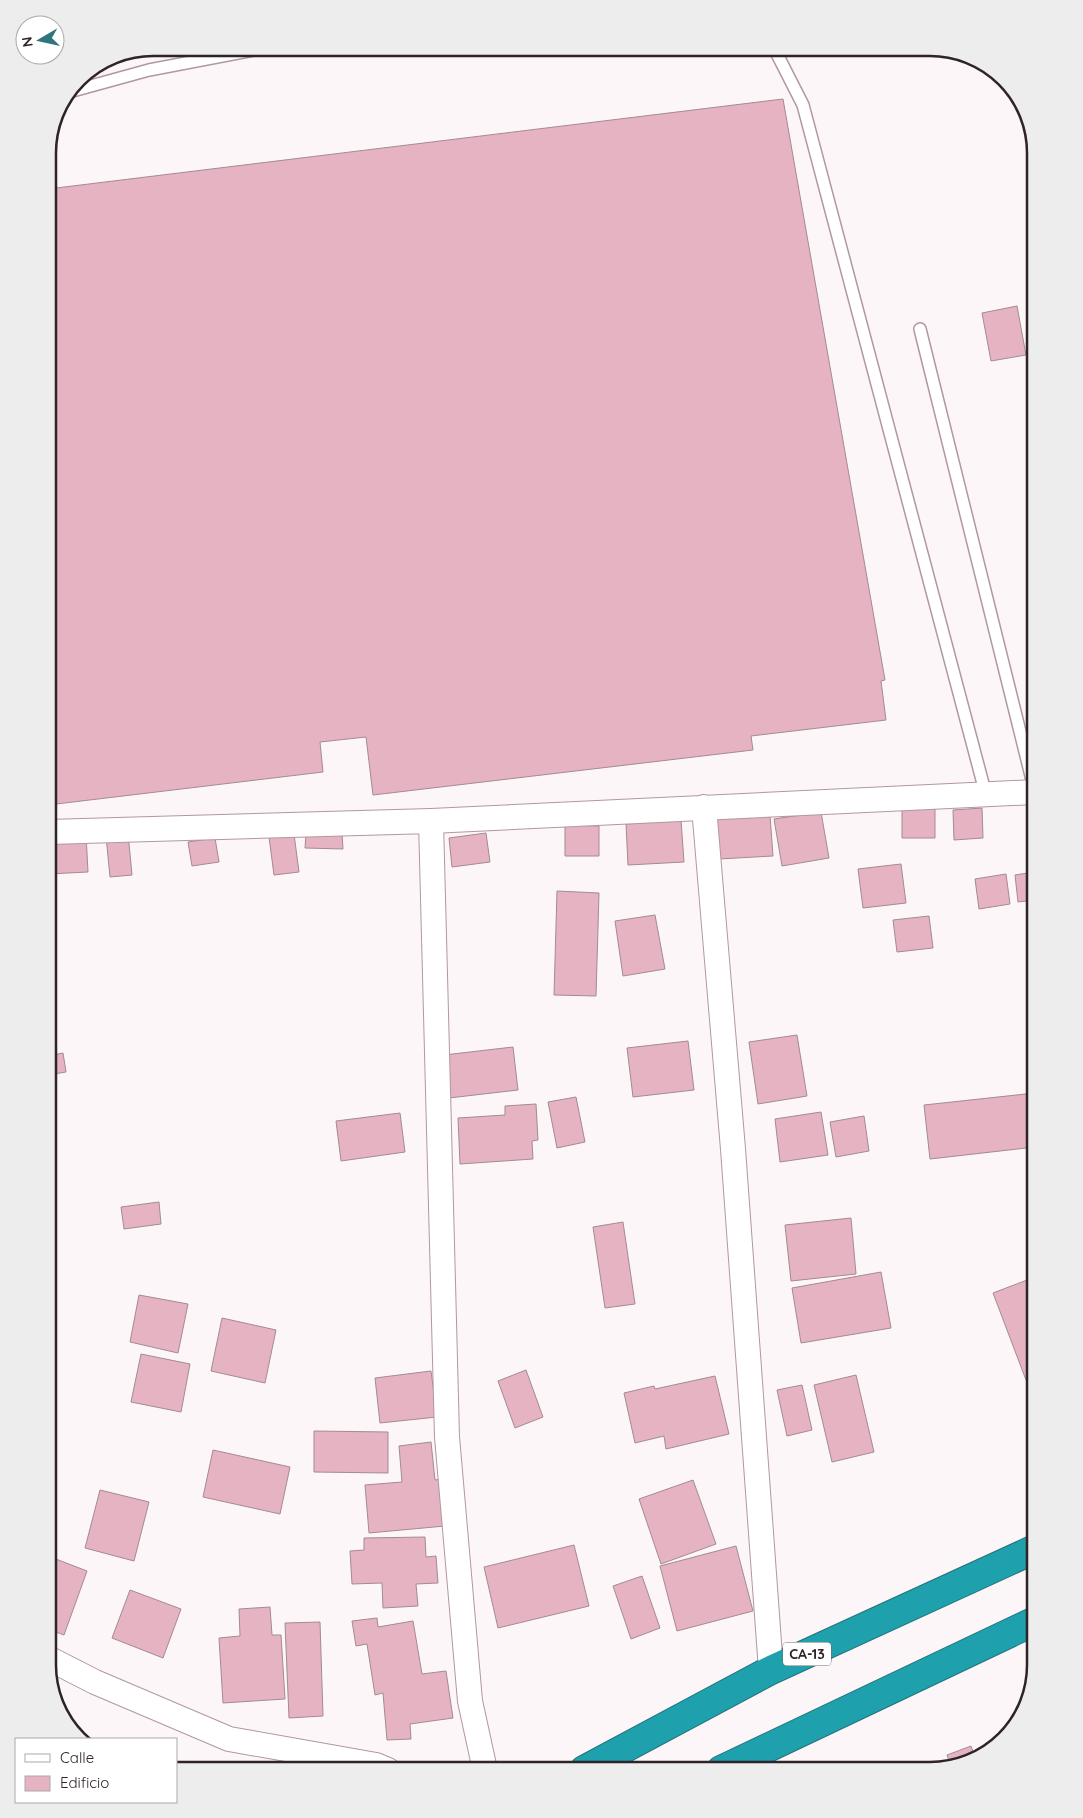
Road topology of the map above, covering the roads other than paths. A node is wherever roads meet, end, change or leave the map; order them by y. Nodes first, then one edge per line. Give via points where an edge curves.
1 (222, 56) edge
2 (778, 56) edge
3 (80, 89) edge
4 (920, 329) dead end
5 (1027, 760) edge
6 (1027, 792) edge
7 (986, 795) junction
8 (704, 807) junction
9 (431, 821) junction
10 (56, 832) edge
11 (1027, 1553) edge
12 (1027, 1625) edge
13 (56, 1662) edge
14 (771, 1670) junction
15 (359, 1762) edge
16 (483, 1762) edge
17 (599, 1762) edge
18 (738, 1762) edge

1 - 3 lane via 148,70
2 - 7 lane via 803,104
4 - 5 lane
6 - 7 street
7 - 8 street
8 - 9 street
8 - 14 street
9 - 10 street
9 - 16 street via 448,1438 470,1702
11 - 14 highway, CA-13
12 - 18 highway
13 - 15 street via 94,1682 229,1739
14 - 17 highway, CA-13

